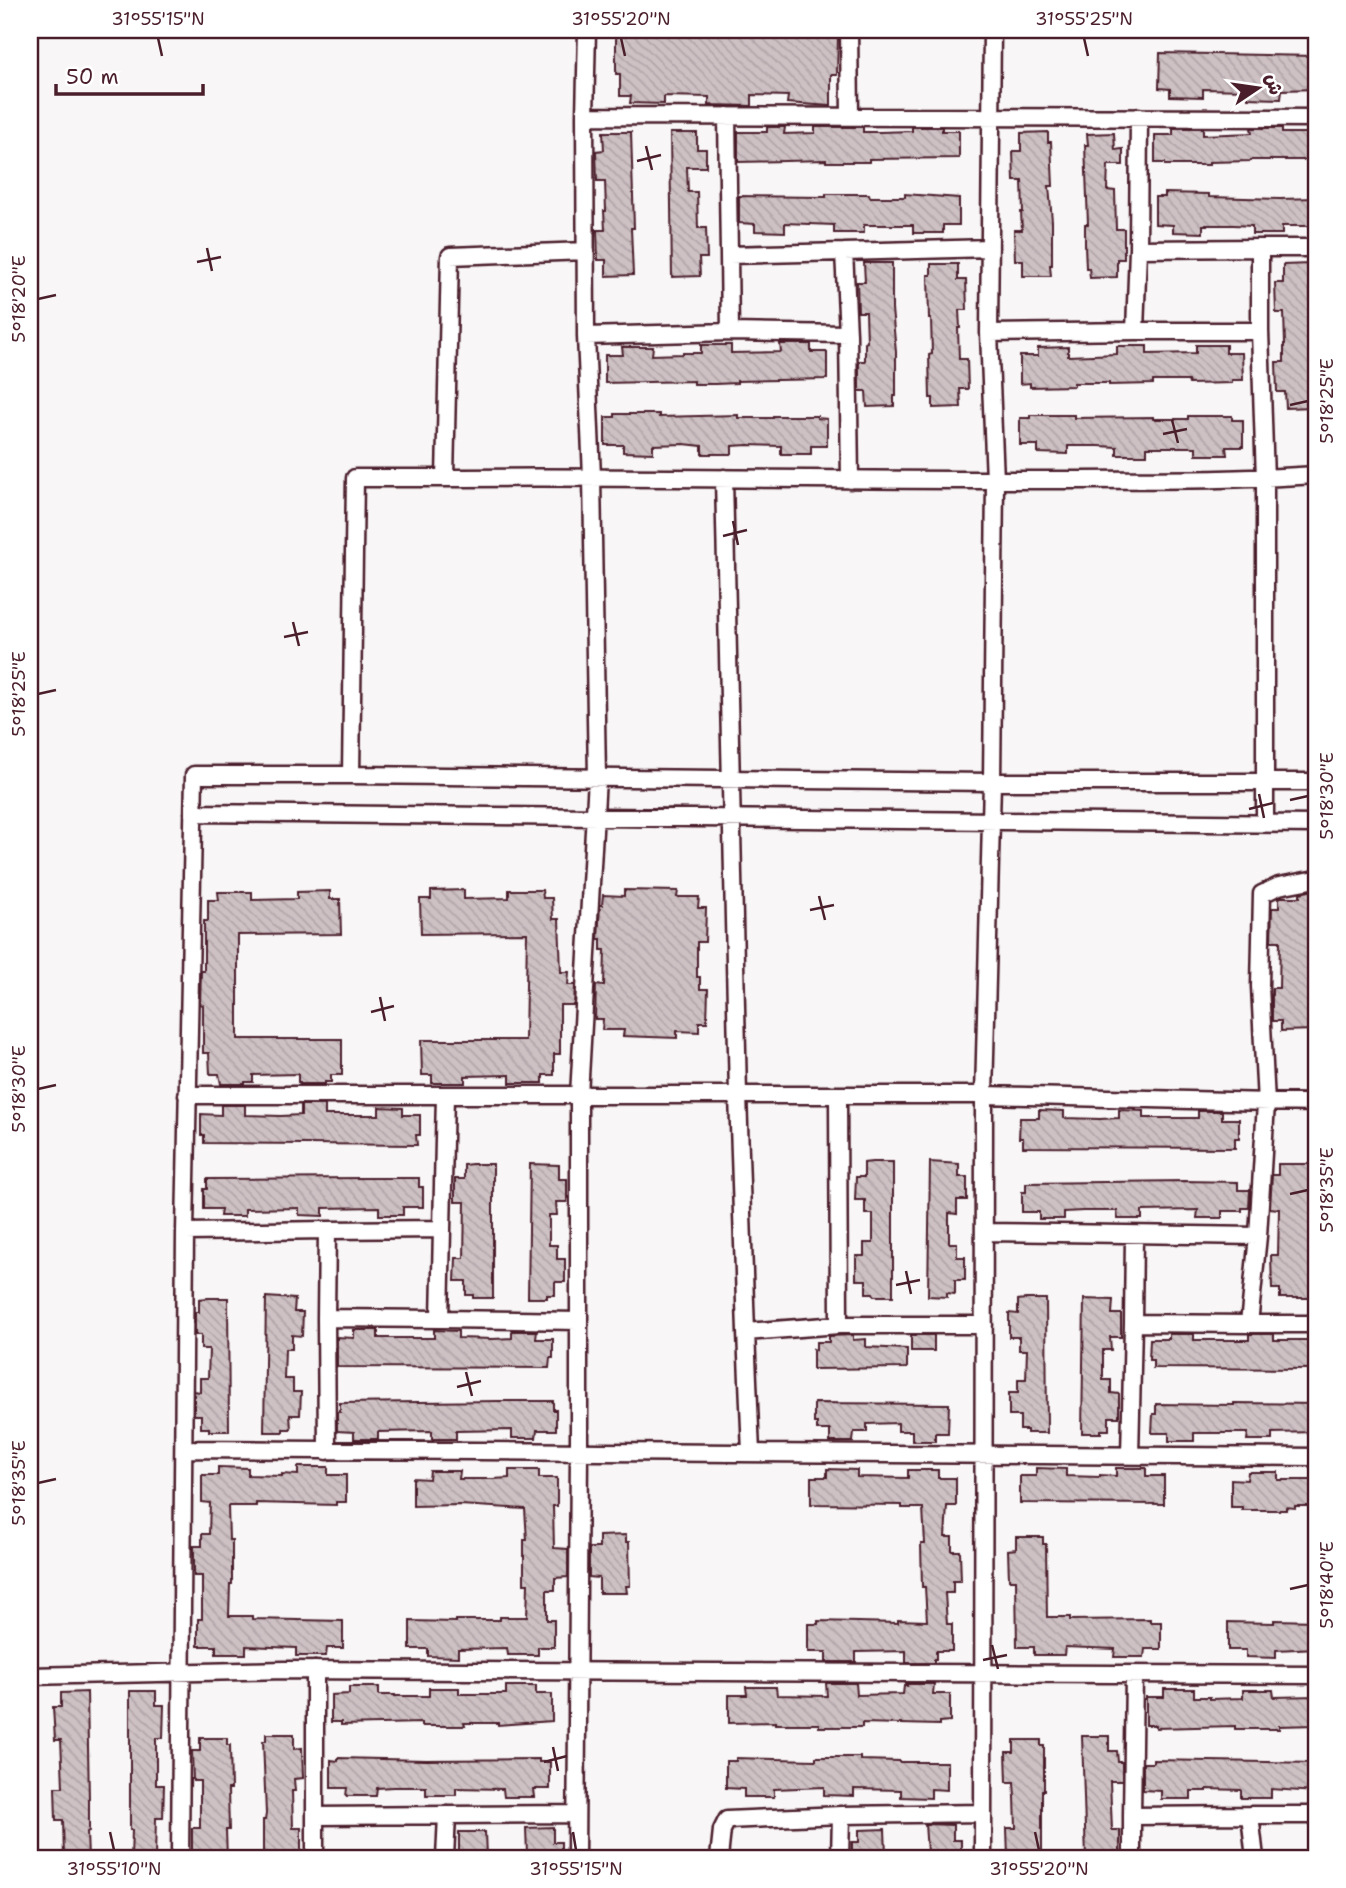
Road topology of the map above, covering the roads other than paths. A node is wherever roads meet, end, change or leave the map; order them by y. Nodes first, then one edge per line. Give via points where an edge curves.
1 (587, 30) edge
2 (849, 30) edge
3 (992, 30) edge
4 (585, 116) junction
5 (727, 116) junction
6 (850, 116) junction
7 (991, 117) junction
8 (1139, 117) junction
9 (1316, 118) edge
10 (990, 248) junction
11 (1260, 248) junction
12 (1316, 248) edge
13 (1138, 249) junction
14 (586, 251) junction
15 (844, 253) junction
16 (729, 255) junction
17 (1135, 331) junction
18 (1260, 331) junction
19 (730, 332) junction
20 (989, 333) junction
21 (848, 334) junction
22 (586, 336) junction
23 (1316, 475) edge
24 (592, 477) junction
25 (445, 478) junction
26 (724, 478) junction
27 (1265, 478) junction
28 (850, 480) junction
29 (995, 480) junction
30 (352, 775) junction
31 (597, 778) junction
32 (731, 780) junction
33 (992, 782) junction
34 (1264, 782) junction
35 (1316, 782) edge
36 (193, 814) junction
37 (595, 817) junction
38 (732, 818) junction
39 (991, 821) junction
40 (1265, 823) junction
41 (1316, 824) edge
42 (1316, 878) edge
43 (187, 1095) junction
44 (445, 1095) junction
45 (579, 1095) junction
46 (738, 1095) junction
47 (838, 1095) junction
48 (984, 1095) junction
49 (1266, 1103) junction
50 (1316, 1103) edge
51 (442, 1229) junction
52 (327, 1230) junction
53 (184, 1232) junction
54 (984, 1232) junction
55 (1134, 1235) junction
56 (1258, 1236) junction
57 (326, 1318) junction
58 (440, 1320) junction
59 (579, 1321) junction
60 (1133, 1323) junction
61 (1249, 1324) junction
62 (1316, 1324) edge
63 (839, 1325) junction
64 (984, 1325) junction
65 (746, 1332) junction
66 (184, 1449) junction
67 (327, 1451) junction
68 (579, 1452) junction
69 (751, 1453) junction
70 (984, 1455) junction
71 (1130, 1456) junction
72 (1316, 1457) edge
73 (315, 1670) junction
74 (181, 1672) junction
75 (577, 1672) junction
76 (984, 1674) junction
77 (1134, 1675) junction
78 (1316, 1675) edge
79 (30, 1676) edge
80 (984, 1813) junction
81 (576, 1814) junction
82 (447, 1815) junction
83 (841, 1815) junction
84 (1250, 1815) junction
85 (1316, 1815) edge
86 (315, 1816) junction
87 (1132, 1816) junction
88 (180, 1858) edge
89 (315, 1858) edge
90 (446, 1858) edge
91 (576, 1858) edge
92 (719, 1858) edge
93 (840, 1858) edge
94 (984, 1858) edge
95 (1132, 1858) edge
96 (1255, 1858) edge

1 - 4 street
2 - 6 street
3 - 7 street
4 - 5 street
4 - 14 street
5 - 6 street
5 - 16 street
6 - 7 street
7 - 8 street
7 - 10 street
8 - 9 street
8 - 13 street
10 - 15 street
10 - 20 street
11 - 12 street
11 - 13 street
11 - 18 street
13 - 17 street
14 - 22 street
14 - 25 street via 450,256
15 - 16 street
15 - 21 street
16 - 19 street
17 - 18 street
17 - 20 street
18 - 27 street
19 - 21 street
19 - 22 street
20 - 29 street
21 - 28 street
22 - 24 street
23 - 27 street
24 - 25 street
24 - 26 street
24 - 31 street
25 - 30 street via 355,478
26 - 28 street
26 - 32 street
27 - 29 street
27 - 34 street
28 - 29 street
29 - 33 street
30 - 31 street
30 - 36 street via 194,775
31 - 32 street
31 - 37 street
32 - 33 street
32 - 38 street
33 - 34 street
33 - 39 street
34 - 35 street
34 - 40 street
36 - 37 street
36 - 43 street
37 - 38 street
37 - 45 street
38 - 39 street
38 - 46 street
39 - 40 street
39 - 48 street
40 - 41 street
42 - 49 street via 1262,894 1260,986
43 - 44 street
43 - 53 street
44 - 45 street
44 - 51 street
45 - 46 street
45 - 59 street
46 - 47 street
46 - 65 street
47 - 48 street
47 - 63 street
48 - 49 street
48 - 54 street
49 - 50 street
49 - 56 street
51 - 52 street
51 - 58 street
52 - 53 street
52 - 57 street
53 - 66 street
54 - 55 street
54 - 64 street
55 - 56 street
55 - 60 street
56 - 61 street
57 - 58 street
57 - 67 street
58 - 59 street
59 - 68 street
60 - 61 street
60 - 71 street
61 - 62 street
63 - 64 street
63 - 65 street
64 - 70 street
65 - 69 street
66 - 67 street
66 - 74 street
67 - 68 street
68 - 69 street
68 - 75 street
69 - 70 street
70 - 71 street
70 - 76 street
71 - 72 street
73 - 74 street
73 - 75 street
73 - 86 street
74 - 79 street
74 - 88 street
75 - 76 street
75 - 81 street
76 - 77 street
76 - 80 street
77 - 78 street
77 - 87 street
80 - 83 street
80 - 94 street
81 - 82 street
81 - 91 street
82 - 86 street
82 - 90 street
83 - 92 street via 727,1820
83 - 93 street
84 - 85 street
84 - 87 street
84 - 96 street
86 - 89 street
87 - 95 street

